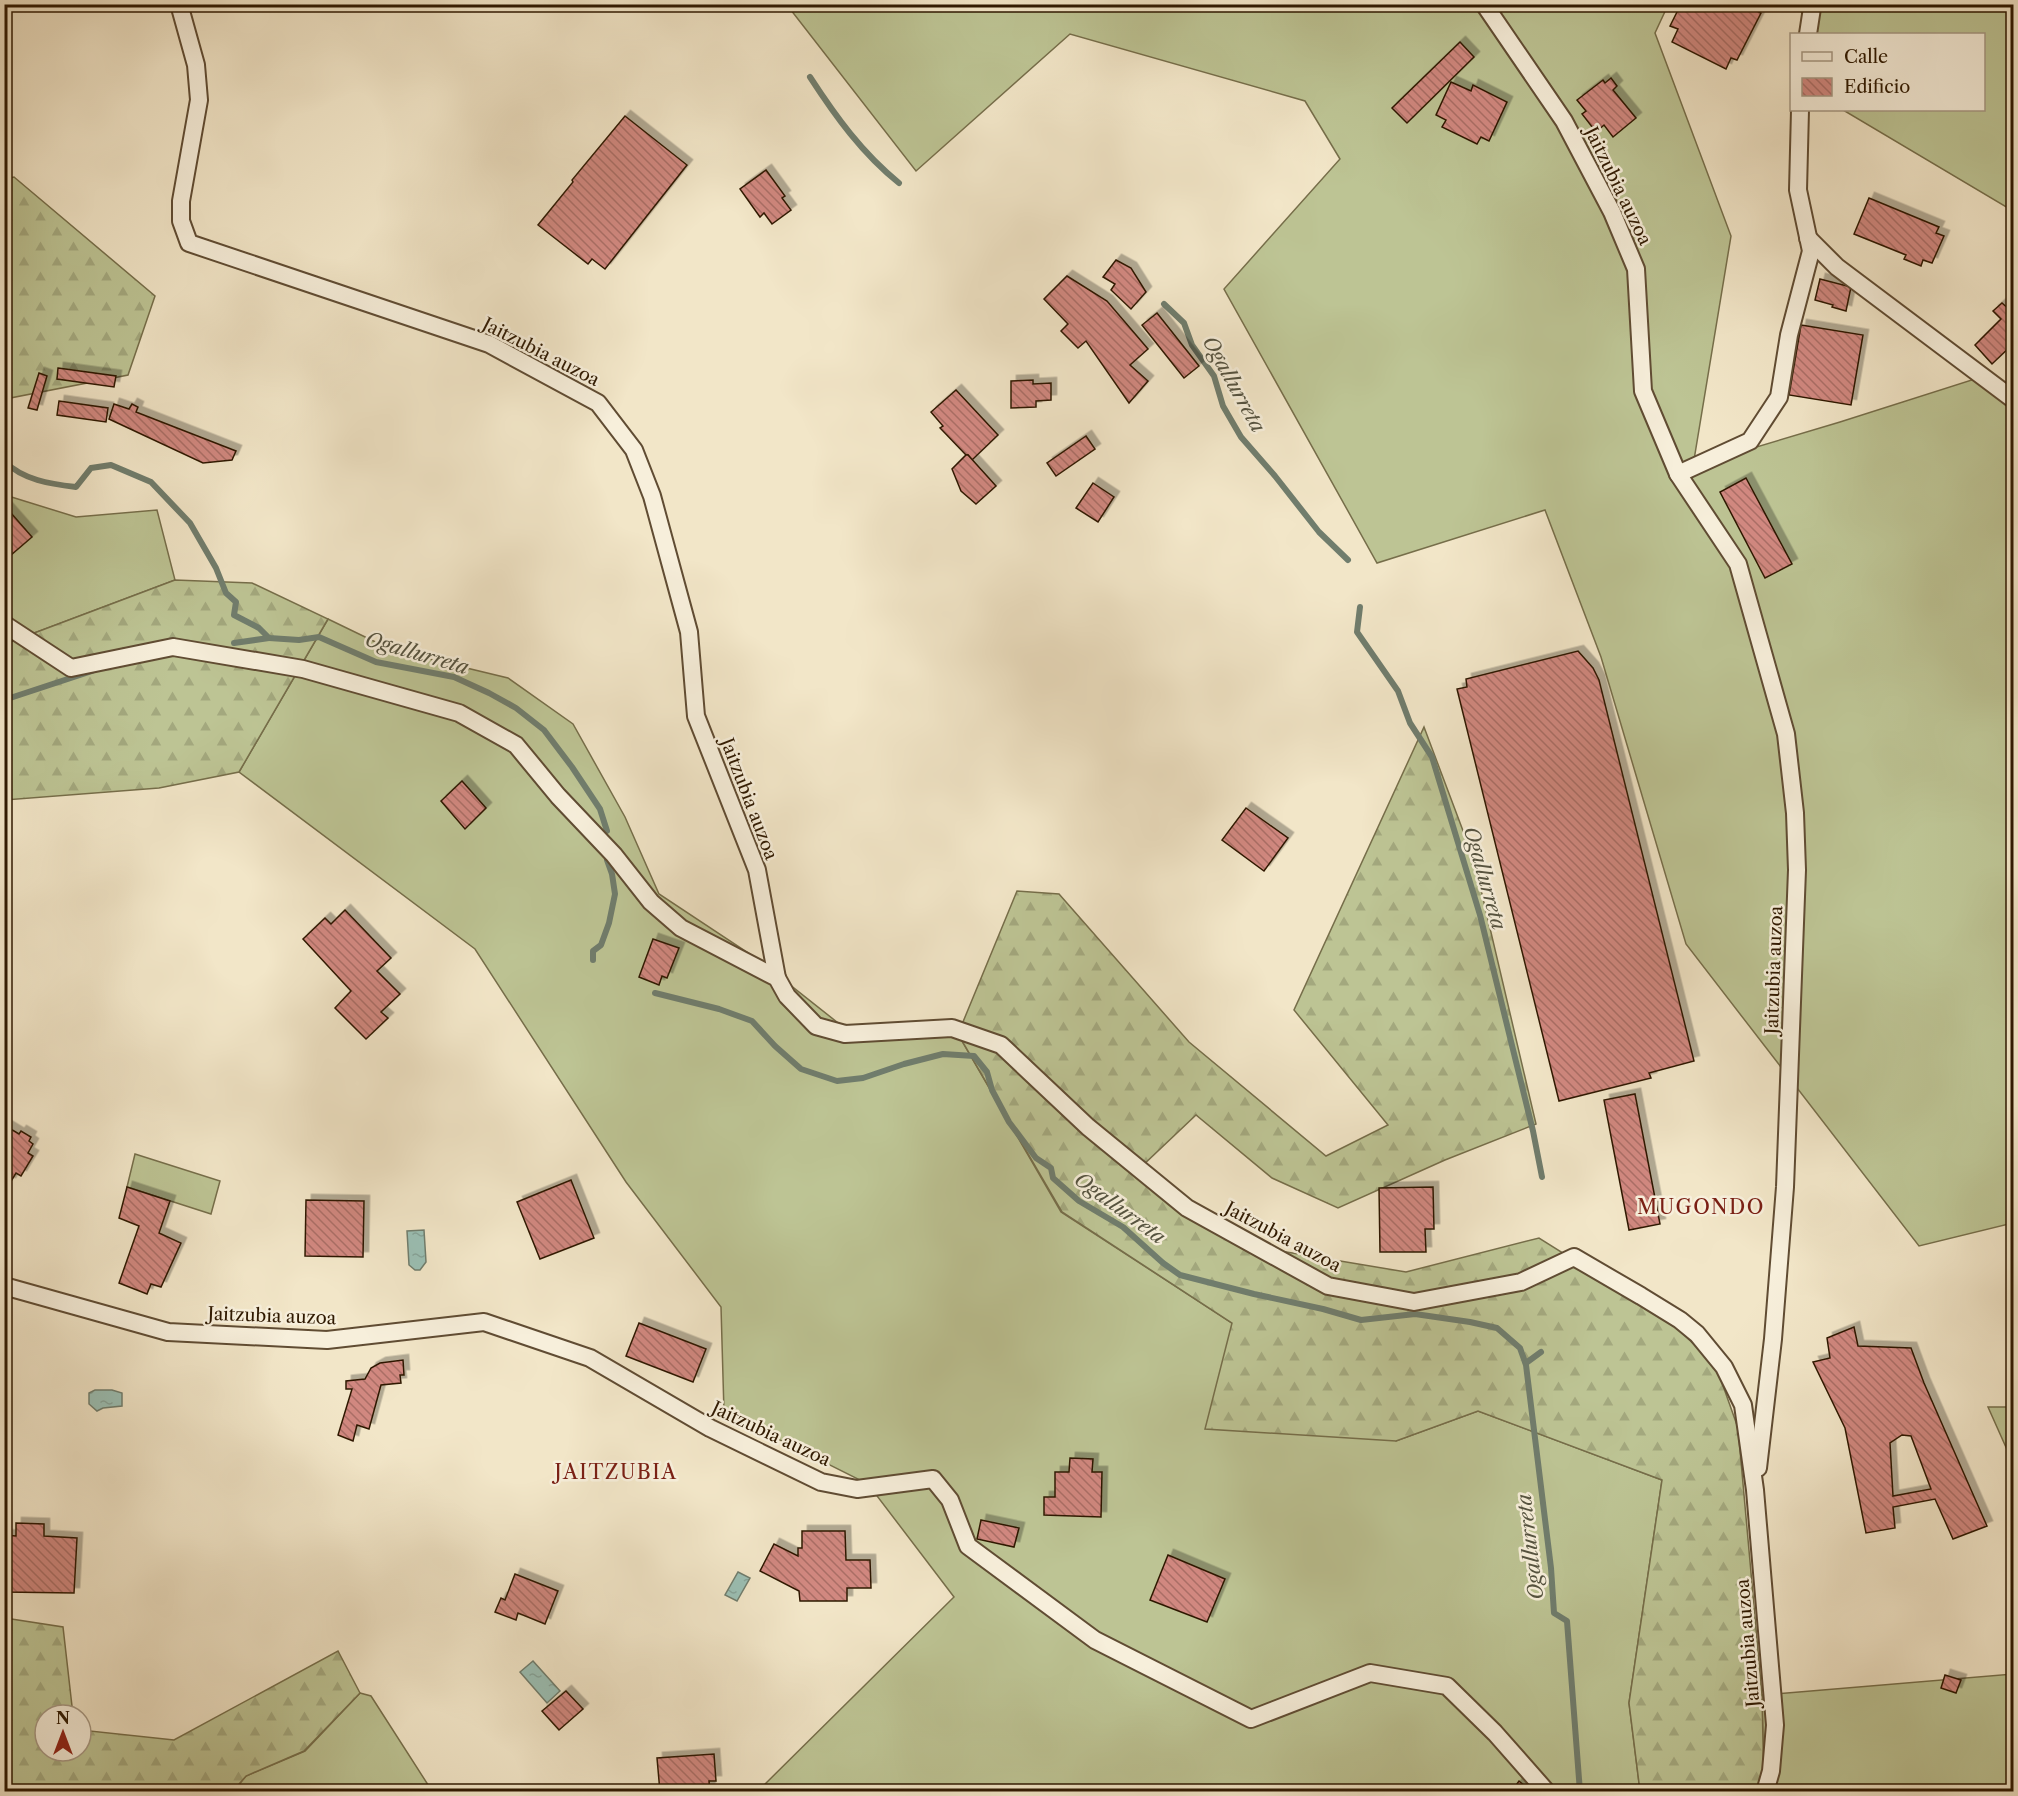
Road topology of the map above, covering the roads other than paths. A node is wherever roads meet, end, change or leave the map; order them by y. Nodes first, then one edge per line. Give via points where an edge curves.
1 (179, 4) edge
2 (1484, 4) edge
3 (1810, 4) edge
4 (1808, 33) edge
5 (1800, 111) edge
6 (1808, 238) junction
7 (2013, 400) edge
8 (1678, 474) junction
9 (4, 624) edge
10 (777, 978) junction
11 (4, 1286) edge
12 (1755, 1490) junction
13 (1548, 1791) edge
14 (1765, 1791) edge

1 - 10 street, Jaitzubia auzoa via 196,65 199,100 181,201 181,222 189,243 489,344 598,403 634,450 652,496 689,632 696,716 757,870
2 - 8 street, Jaitzubia auzoa via 1564,121 1632,259 1636,269 1643,391
3 - 4 street
5 - 6 street via 1798,190
6 - 7 street via 1837,267
6 - 8 street via 1811,251 1789,335 1779,397 1750,441
8 - 12 street, Jaitzubia auzoa via 1738,564 1786,734 1795,813 1797,870 1785,1187 1773,1339
9 - 10 street, Jaitzubia auzoa via 71,668 173,648 303,669 459,713 516,745 651,902 681,928
10 - 12 street, Jaitzubia auzoa via 787,996 816,1026 845,1034 952,1028 1000,1045 1088,1127 1187,1208 1328,1286 1414,1302 1521,1282 1574,1257 1680,1320 1712,1350 1743,1405
11 - 13 street, Jaitzubia auzoa via 168,1332 327,1340 484,1322 590,1358 710,1428 821,1482 857,1489 933,1479 950,1500 968,1546 1095,1640 1251,1719 1370,1673 1447,1686
12 - 14 street, Jaitzubia auzoa via 1774,1725 1771,1772

